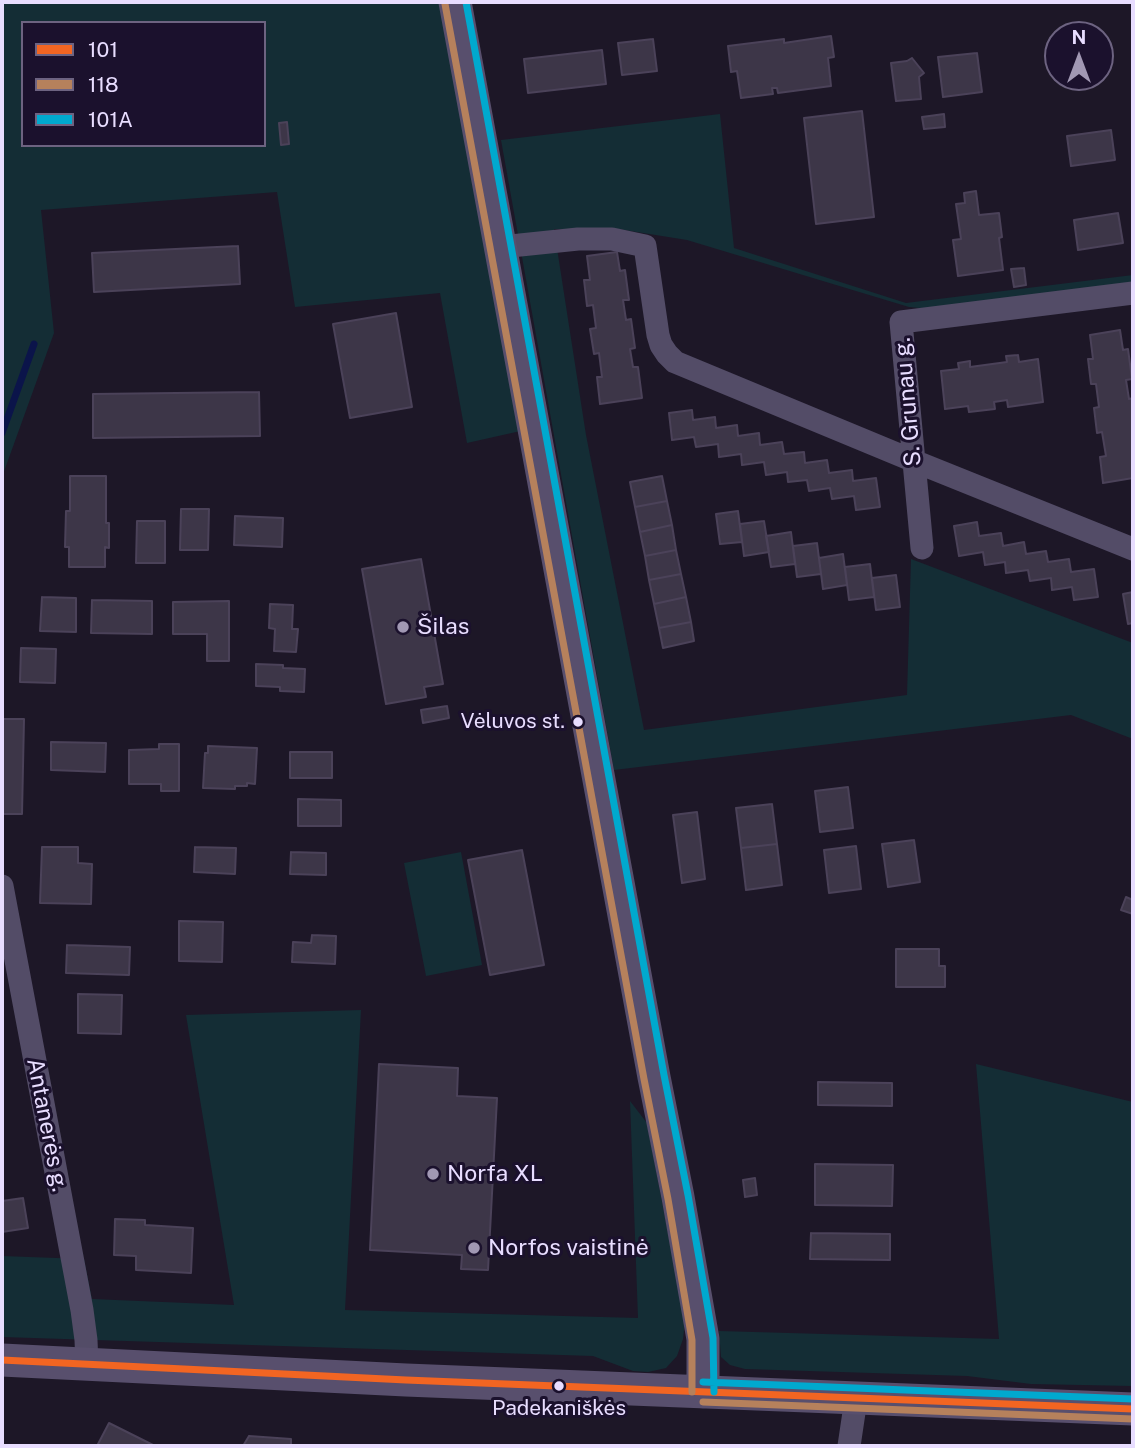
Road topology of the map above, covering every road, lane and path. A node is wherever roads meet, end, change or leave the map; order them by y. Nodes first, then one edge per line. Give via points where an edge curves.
1 (455, 2) edge
2 (501, 247) junction
3 (1133, 293) edge
4 (914, 461) junction
5 (922, 548) dead end
6 (1133, 549) edge
7 (2, 886) edge
8 (2, 1360) edge
9 (87, 1365) junction
10 (703, 1392) junction
11 (856, 1399) junction
12 (1133, 1409) edge
13 (849, 1446) edge

1 - 2 main road
2 - 4 street via 578,239 612,239 645,246 657,334 675,362
2 - 10 main road via 678,1196 703,1339
3 - 4 street, S. Grunau g. via 901,322
4 - 5 street, S. Grunau g.
4 - 6 street
7 - 9 street, Antanerės g. via 82,1310
8 - 9 main road
9 - 10 main road
10 - 11 main road
11 - 12 main road
11 - 13 street

